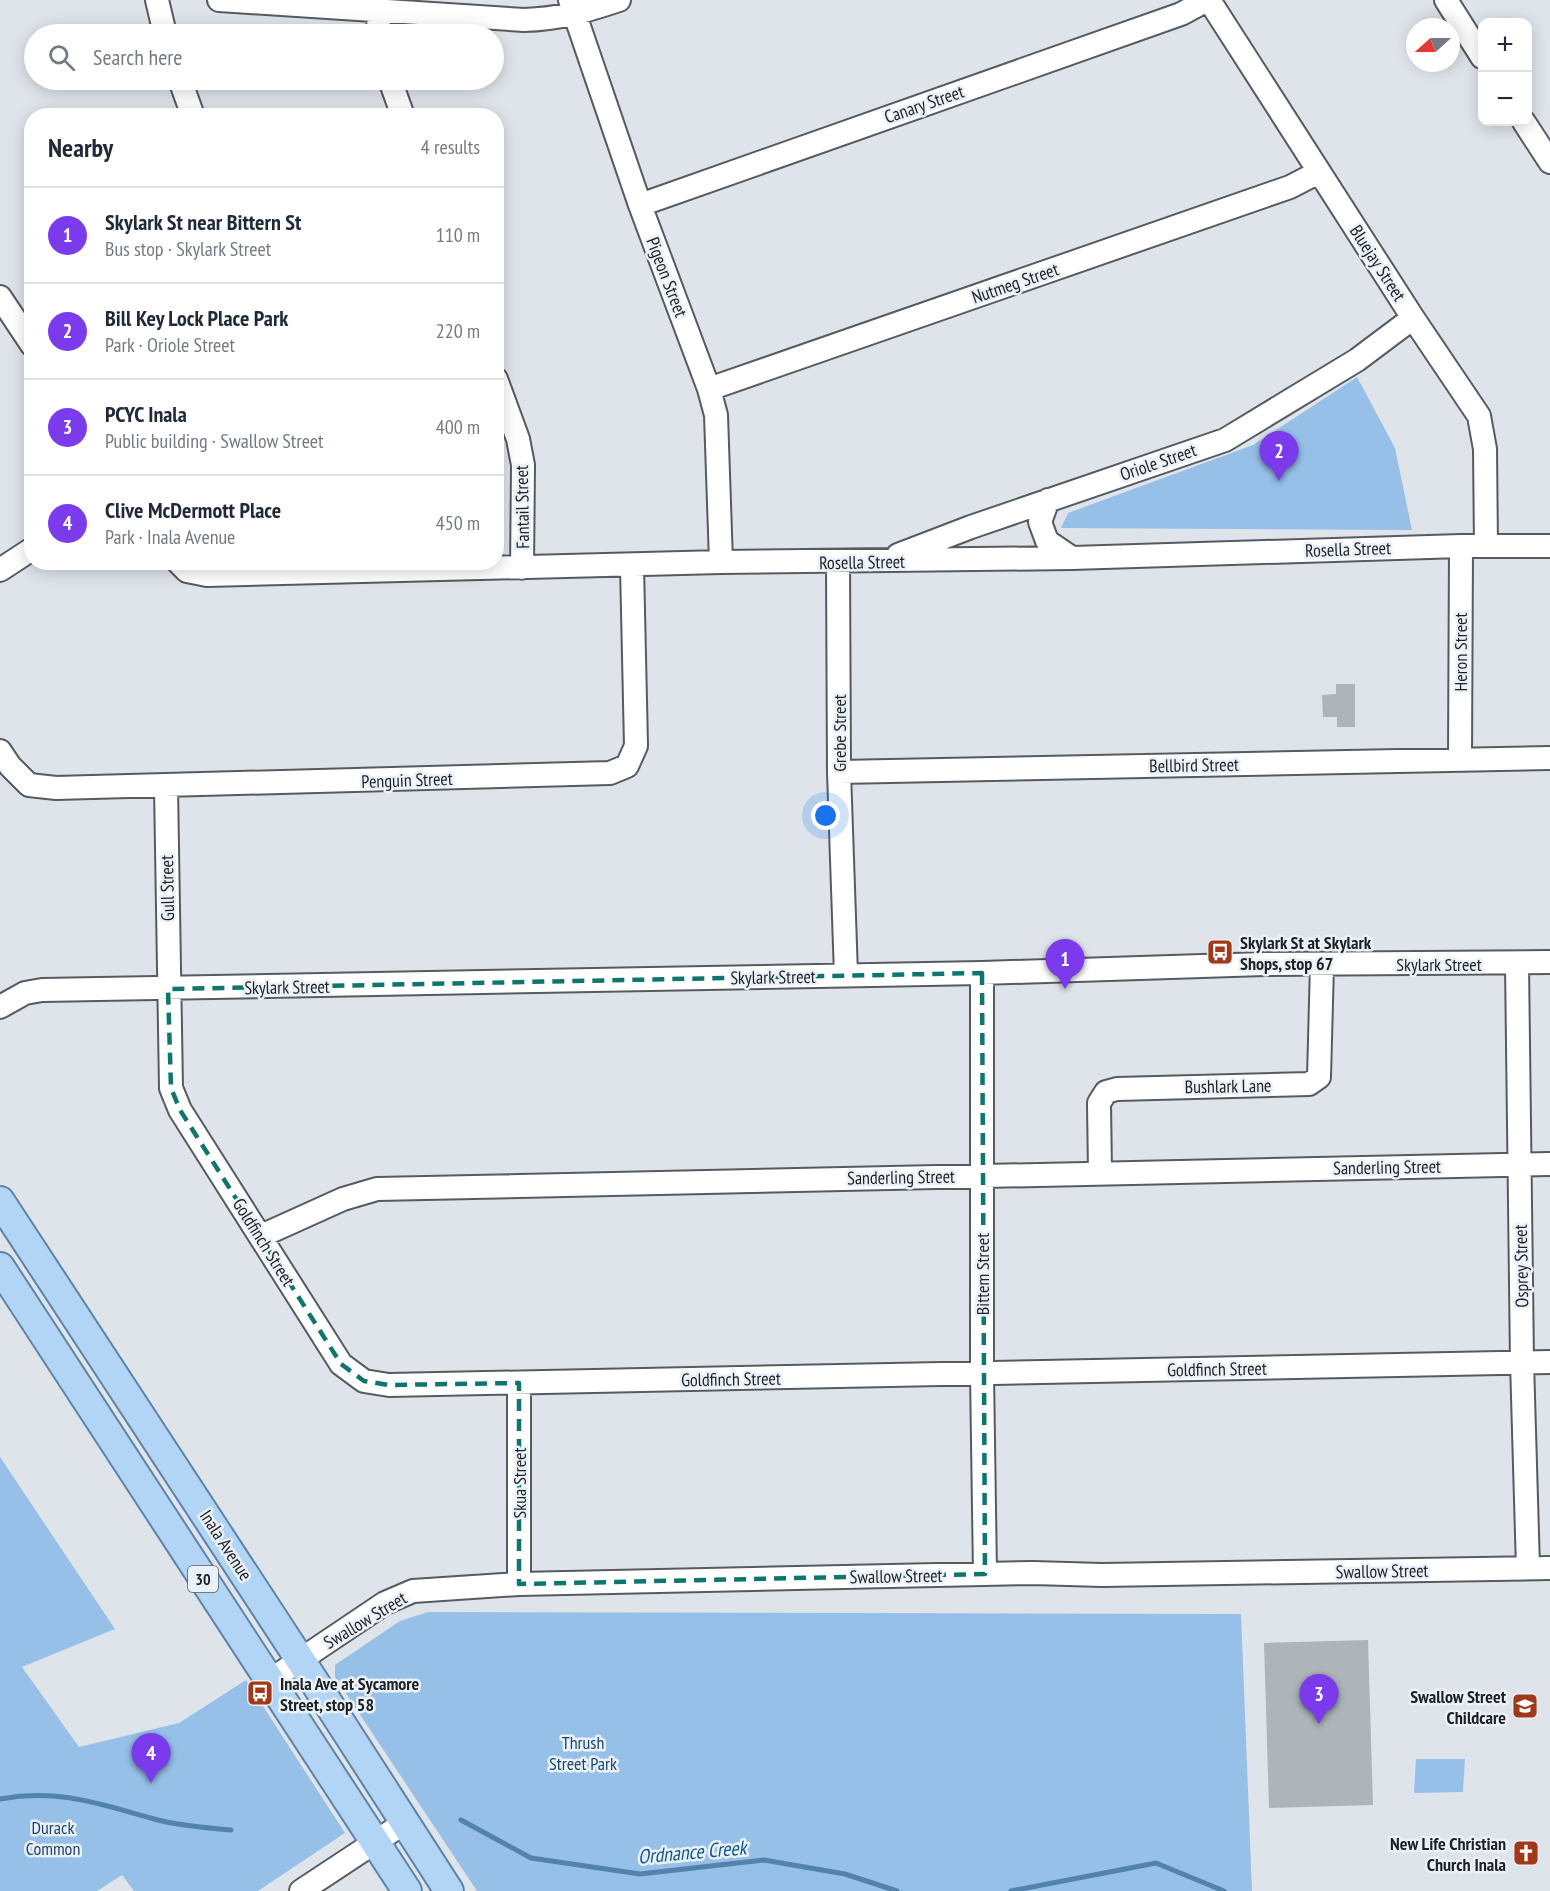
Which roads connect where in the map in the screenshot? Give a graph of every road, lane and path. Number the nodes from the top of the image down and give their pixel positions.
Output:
1 (157, 0) edge
2 (219, 0) edge
3 (619, 0) edge
4 (1208, 0) edge
5 (1446, 0) edge
6 (573, 7) edge
7 (380, 12) junction
8 (163, 24) edge
9 (378, 24) edge
10 (1478, 51) edge
11 (184, 90) edge
12 (394, 90) edge
13 (190, 108) edge
14 (400, 108) edge
15 (1527, 126) edge
16 (1550, 162) edge
17 (1319, 172) junction
18 (640, 205) junction
19 (0, 297) edge
20 (1413, 318) junction
21 (24, 333) edge
22 (709, 389) junction
23 (504, 401) edge
24 (1048, 500) junction
25 (1461, 546) junction
26 (1486, 546) junction
27 (1550, 546) edge
28 (24, 554) edge
29 (1072, 558) junction
30 (881, 561) junction
31 (721, 562) junction
32 (838, 562) junction
33 (632, 566) junction
34 (504, 568) edge
35 (522, 568) junction
36 (0, 570) edge
37 (186, 570) edge
38 (279, 570) edge
39 (0, 751) edge
40 (1550, 758) edge
41 (1460, 759) junction
42 (839, 772) junction
43 (166, 787) junction
44 (1550, 962) edge
45 (1517, 964) junction
46 (1322, 965) junction
47 (982, 973) junction
48 (846, 975) junction
49 (168, 989) junction
50 (0, 1007) edge
51 (1550, 1164) edge
52 (1520, 1165) junction
53 (1100, 1173) junction
54 (982, 1176) junction
55 (0, 1201) edge
56 (261, 1236) junction
57 (5, 1283) edge
58 (1522, 1362) junction
59 (1550, 1362) edge
60 (982, 1374) junction
61 (519, 1383) junction
62 (1539, 1568) edge
63 (985, 1574) junction
64 (519, 1584) junction
65 (301, 1661) junction
66 (269, 1681) junction
67 (404, 1823) junction
68 (375, 1842) junction
69 (301, 1891) edge
70 (407, 1891) edge
71 (449, 1891) edge

1 - 8 street
2 - 7 street
3 - 6 street
4 - 17 street, Bluejay Street
4 - 18 street, Canary Street
5 - 10 street
6 - 7 street
6 - 18 street, Pigeon Street
7 - 9 street
11 - 13 street
12 - 14 street
15 - 16 street
17 - 20 street, Bluejay Street
17 - 22 street, Nutmeg Street
18 - 22 street, Pigeon Street
19 - 21 street
20 - 24 street, Oriole Street
20 - 26 street, Bluejay Street
22 - 31 street, Pigeon Street
23 - 35 street, Fantail Street
24 - 29 street
24 - 30 street, Oriole Street
25 - 26 street, Rosella Street
25 - 29 street, Rosella Street
25 - 41 street, Heron Street
26 - 27 street, Rosella Street
28 - 36 street
29 - 30 street, Rosella Street
30 - 32 street, Rosella Street
31 - 32 street, Rosella Street
31 - 33 street, Rosella Street
32 - 42 street, Grebe Street
33 - 35 street, Rosella Street
33 - 43 street, Penguin Street
34 - 35 street, Rosella Street
37 - 38 street, Rosella Street
39 - 43 street, Penguin Street
40 - 41 street, Bellbird Street
41 - 42 street, Bellbird Street
42 - 48 street, Grebe Street
43 - 49 street, Gull Street
44 - 45 street, Skylark Street
45 - 46 street, Skylark Street
45 - 52 street, Osprey Street
46 - 47 street, Skylark Street
46 - 53 street, Bushlark Lane
47 - 48 street, Skylark Street
47 - 54 street, Bittem Street
48 - 49 street, Skylark Street
49 - 50 street, Skylark Street
49 - 56 street, Goldfinch Street
51 - 52 street, Sanderling Street
52 - 53 street, Sanderling Street
52 - 58 street, Osprey Street
53 - 54 street, Sanderling Street
54 - 56 street, Sanderling Street
54 - 60 street, Bittem Street
55 - 65 main road, Inala Avenue / 30
56 - 61 street, Goldfinch Street
57 - 66 main road, Inala Avenue / 30
58 - 59 street, Goldfinch Street
58 - 60 street, Goldfinch Street
58 - 62 street, Osprey Street
60 - 61 street, Goldfinch Street
60 - 63 street, Bittem Street
61 - 64 street, Skua Street
62 - 63 street, Swallow Street
63 - 64 street, Swallow Street
64 - 65 street, Swallow Street
65 - 66 street, Swallow Street
65 - 67 main road, Inala Avenue / 30
66 - 68 main road, Inala Avenue / 30
67 - 68 street
67 - 71 main road, Inala Avenue / 30
68 - 69 street
68 - 70 main road, Inala Avenue / 30

